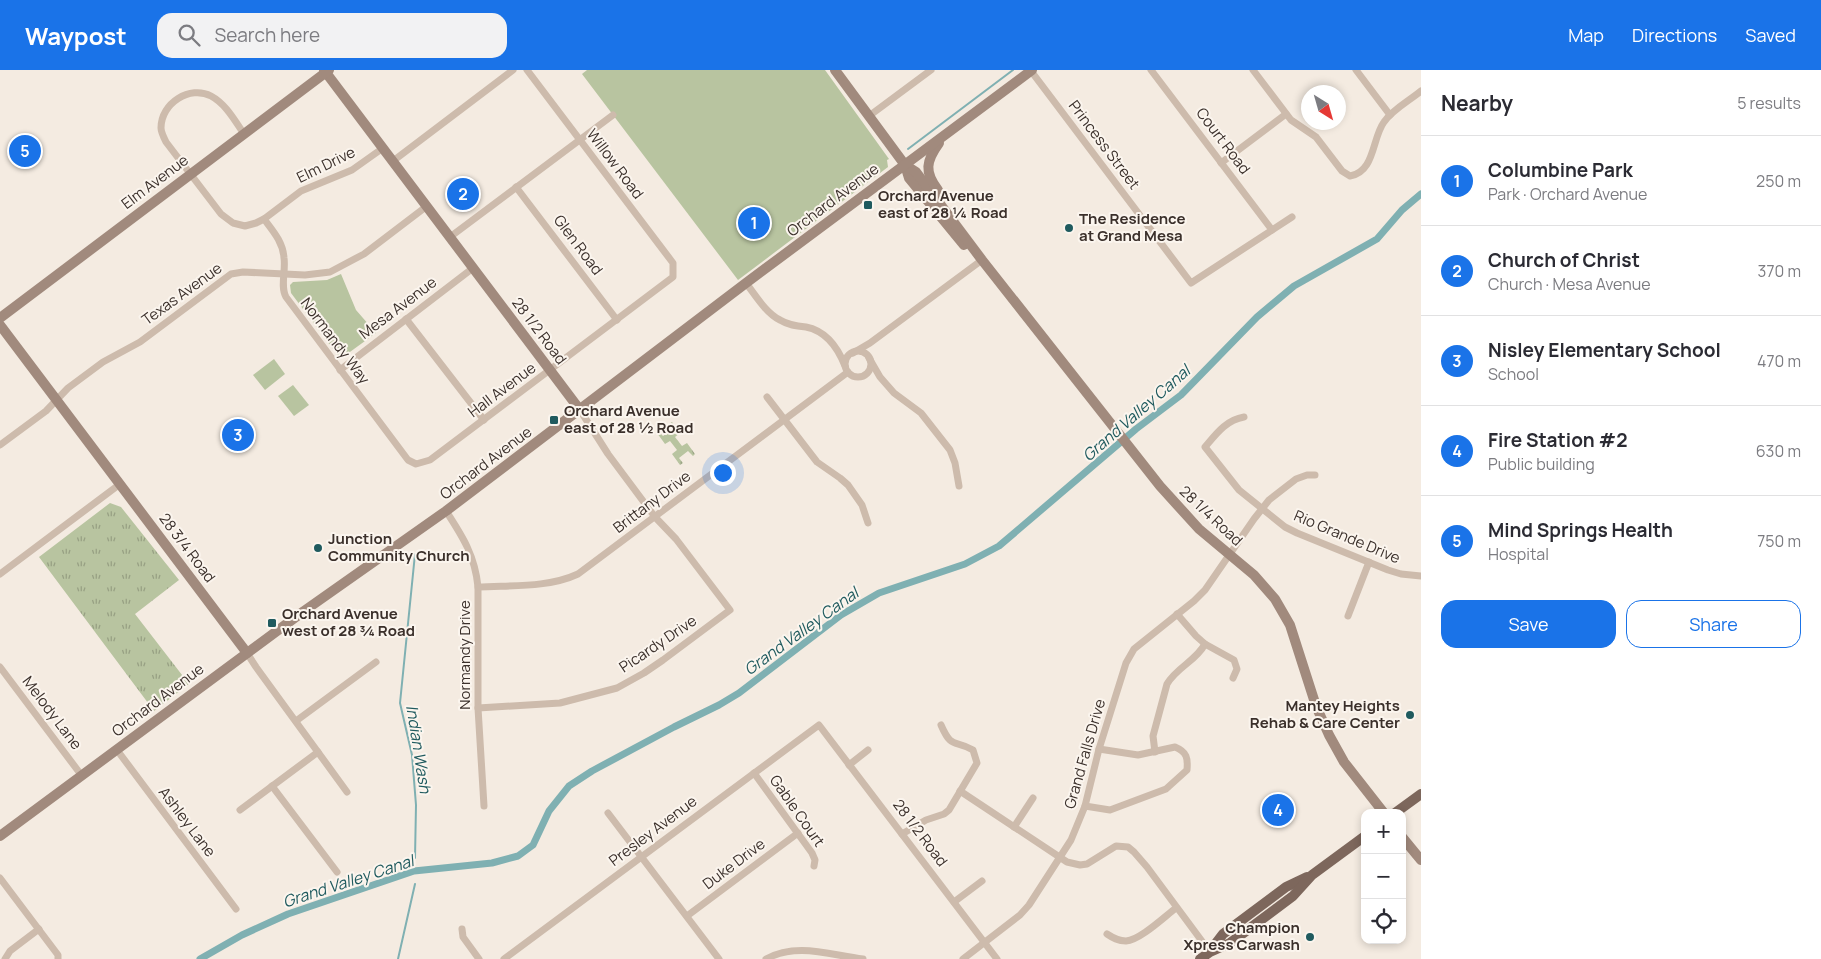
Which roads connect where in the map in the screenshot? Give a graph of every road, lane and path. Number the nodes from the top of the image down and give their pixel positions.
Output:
1 (513, 70) edge
2 (526, 70) edge
3 (835, 70) edge
4 (931, 70) edge
5 (1151, 70) edge
6 (1253, 70) edge
7 (1356, 70) edge
8 (326, 71) edge
9 (1031, 71) edge
10 (1421, 92) edge
11 (1286, 114) junction
12 (613, 115) dead end
13 (1390, 115) junction
14 (869, 116) junction
15 (948, 133) junction
16 (244, 134) junction
17 (579, 140) junction
18 (383, 148) junction
19 (393, 161) junction
20 (1221, 163) junction
21 (905, 165) junction
22 (190, 174) junction
23 (516, 187) junction
24 (426, 206) junction
25 (1292, 217) dead end
26 (264, 219) junction
27 (1272, 230) junction
28 (450, 237) junction
29 (967, 238) junction
30 (982, 260) junction
31 (473, 268) junction
32 (285, 273) junction
33 (672, 277) joint
34 (746, 283) junction
35 (0, 318) edge
36 (406, 319) junction
37 (617, 320) junction
38 (0, 326) edge
39 (853, 353) junction
40 (869, 358) junction
41 (847, 369) junction
42 (340, 370) junction
43 (550, 370) junction
44 (767, 397) dead end
45 (57, 400) junction
46 (580, 410) junction
47 (1244, 417) dead end
48 (484, 420) junction
49 (784, 420) junction
50 (0, 445) edge
51 (416, 464) joint
52 (1315, 475) dead end
53 (120, 484) junction
54 (959, 486) dead end
55 (1262, 509) junction
56 (446, 511) junction
57 (655, 517) junction
58 (868, 523) dead end
59 (1230, 555) junction
60 (1369, 562) junction
61 (0, 574) edge
62 (1421, 576) edge
63 (478, 587) junction
64 (730, 610) joint
65 (1177, 614) junction
66 (1348, 616) dead end
67 (1205, 644) junction
68 (247, 653) junction
69 (376, 662) dead end
70 (0, 667) edge
71 (1233, 678) dead end
72 (478, 708) junction
73 (296, 721) junction
74 (819, 725) joint
75 (941, 726) dead end
76 (1099, 749) junction
77 (117, 750) junction
78 (868, 750) dead end
79 (318, 752) junction
80 (1155, 752) junction
81 (849, 765) junction
82 (754, 773) junction
83 (82, 776) junction
84 (272, 786) junction
85 (960, 791) junction
86 (347, 792) dead end
87 (1421, 794) edge
88 (1033, 798) dead end
89 (484, 806) dead end
90 (1085, 806) junction
91 (1381, 809) edge
92 (1400, 809) edge
93 (240, 810) dead end
94 (608, 813) dead end
95 (1014, 827) junction
96 (798, 833) junction
97 (902, 834) junction
98 (0, 836) edge
99 (1361, 839) edge
100 (1406, 842) edge
101 (642, 856) junction
102 (1060, 858) junction
103 (1421, 860) edge
104 (814, 866) dead end
105 (337, 872) dead end
106 (0, 878) edge
107 (982, 881) dead end
108 (954, 902) junction
109 (1176, 908) junction
110 (236, 909) dead end
111 (687, 916) junction
112 (38, 929) junction
113 (462, 929) dead end
114 (1107, 934) dead end
115 (985, 943) junction
116 (1210, 952) junction
117 (847, 958) edge
118 (5, 959) edge
119 (58, 959) edge
120 (479, 959) edge
121 (504, 959) edge
122 (719, 959) edge
123 (766, 959) edge
124 (863, 959) edge
125 (963, 959) edge
126 (997, 959) edge
127 (1200, 959) edge

1 - 19 street
2 - 17 street, Willow Road
3 - 14 main road, 28 1/4 Road
4 - 14 street
5 - 20 street, Court Road
6 - 11 street
7 - 13 street
8 - 16 main road, Elm Avenue
8 - 18 main road, 28 1/2 Road
9 - 15 main road, Orchard Avenue
9 - 27 street, Princess Street
10 - 13 street
11 - 13 street
11 - 20 street
12 - 17 street
14 - 21 main road, 28 1/4 Road
15 - 21 main road, Orchard Avenue
15 - 29 main road
16 - 22 main road, Elm Avenue
16 - 22 street
17 - 23 street
17 - 33 street, Willow Road
18 - 19 main road, 28 1/2 Road
18 - 26 street, Elm Drive
19 - 24 main road, 28 1/2 Road
20 - 27 street, Court Road
21 - 29 main road, 28 1/4 Road
21 - 30 main road, 28 1/4 Road
21 - 34 main road, Orchard Avenue
22 - 26 street, Elm Drive
22 - 35 main road, Elm Avenue
23 - 28 street
23 - 37 street, Glen Road
24 - 28 main road, 28 1/2 Road
24 - 32 street, Texas Avenue
25 - 27 street
26 - 32 street, Normandy Way
28 - 31 main road, 28 1/2 Road
29 - 30 main road, 28 1/4 Road
30 - 39 street
30 - 59 main road, 28 1/4 Road
31 - 36 street, Mesa Avenue
31 - 43 main road, 28 1/2 Road
32 - 42 street, Normandy Way
32 - 45 street, Texas Avenue
33 - 37 street, Hall Avenue
34 - 41 street
34 - 46 main road, Orchard Avenue
36 - 42 street, Mesa Avenue
36 - 48 street
37 - 43 street, Hall Avenue
38 - 45 main road, 28 3/4 Road
39 - 40 street
39 - 41 street
40 - 41 street
40 - 54 street
41 - 49 street, Brittany Drive
42 - 51 street, Normandy Way
43 - 46 main road, 28 1/2 Road
43 - 48 street, Hall Avenue
44 - 49 street
45 - 50 street, Texas Avenue
45 - 53 main road, 28 3/4 Road
46 - 56 main road, Orchard Avenue
46 - 57 street, 28 1/2 Road
47 - 55 street, Rio Grande Drive
48 - 51 street, Hall Avenue
49 - 57 street, Brittany Drive
49 - 58 street
52 - 55 street, Grand Falls Drive
53 - 61 street
53 - 68 main road, 28 3/4 Road
55 - 59 street, Grand Falls Drive
55 - 60 street, Rio Grande Drive
56 - 63 street, Normandy Drive
56 - 68 main road, Orchard Avenue
57 - 63 street, Brittany Drive
57 - 64 street, 28 1/2 Road
59 - 65 street, Grand Falls Drive
59 - 91 main road, 28 1/4 Road
60 - 62 street, Rio Grande Drive
60 - 66 street
63 - 72 street, Normandy Drive
64 - 72 street, Picardy Drive
65 - 67 street
65 - 76 street, Grand Falls Drive
67 - 71 street
67 - 80 street
68 - 73 street, 28 3/4 Road
68 - 77 main road, Orchard Avenue
69 - 73 street
70 - 83 street, Melody Lane
72 - 89 street, Normandy Drive
73 - 79 street, 28 3/4 Road
74 - 81 street, 28 1/2 Road
74 - 82 street, Presley Avenue
75 - 85 street
76 - 80 street
76 - 90 street, Grand Falls Drive
77 - 83 main road, Orchard Avenue
77 - 110 street, Ashley Lane
78 - 81 street
79 - 84 street
79 - 86 street, 28 3/4 Road
80 - 90 street
81 - 97 street, 28 1/2 Road
82 - 96 street, Gable Court
82 - 101 street, Presley Avenue
83 - 98 main road, Orchard Avenue
84 - 93 street
84 - 105 street
85 - 95 street
85 - 97 street
87 - 92 main road
88 - 95 street
90 - 102 street, Grand Falls Drive
94 - 101 street
95 - 102 street
96 - 104 street, Gable Court
96 - 111 street, Duke Drive
97 - 108 street, 28 1/2 Road
99 - 116 main road
100 - 103 main road
101 - 111 street
101 - 121 street, Presley Avenue
102 - 109 street
102 - 115 street, Grand Falls Drive
106 - 112 street
107 - 108 street
108 - 115 street, 28 1/2 Road
109 - 114 street
109 - 116 street
111 - 122 street
112 - 118 street
112 - 119 street
113 - 120 street
115 - 125 street, Grand Falls Drive
115 - 126 street, 28 1/2 Road
116 - 127 main road
117 - 123 street
117 - 124 street

